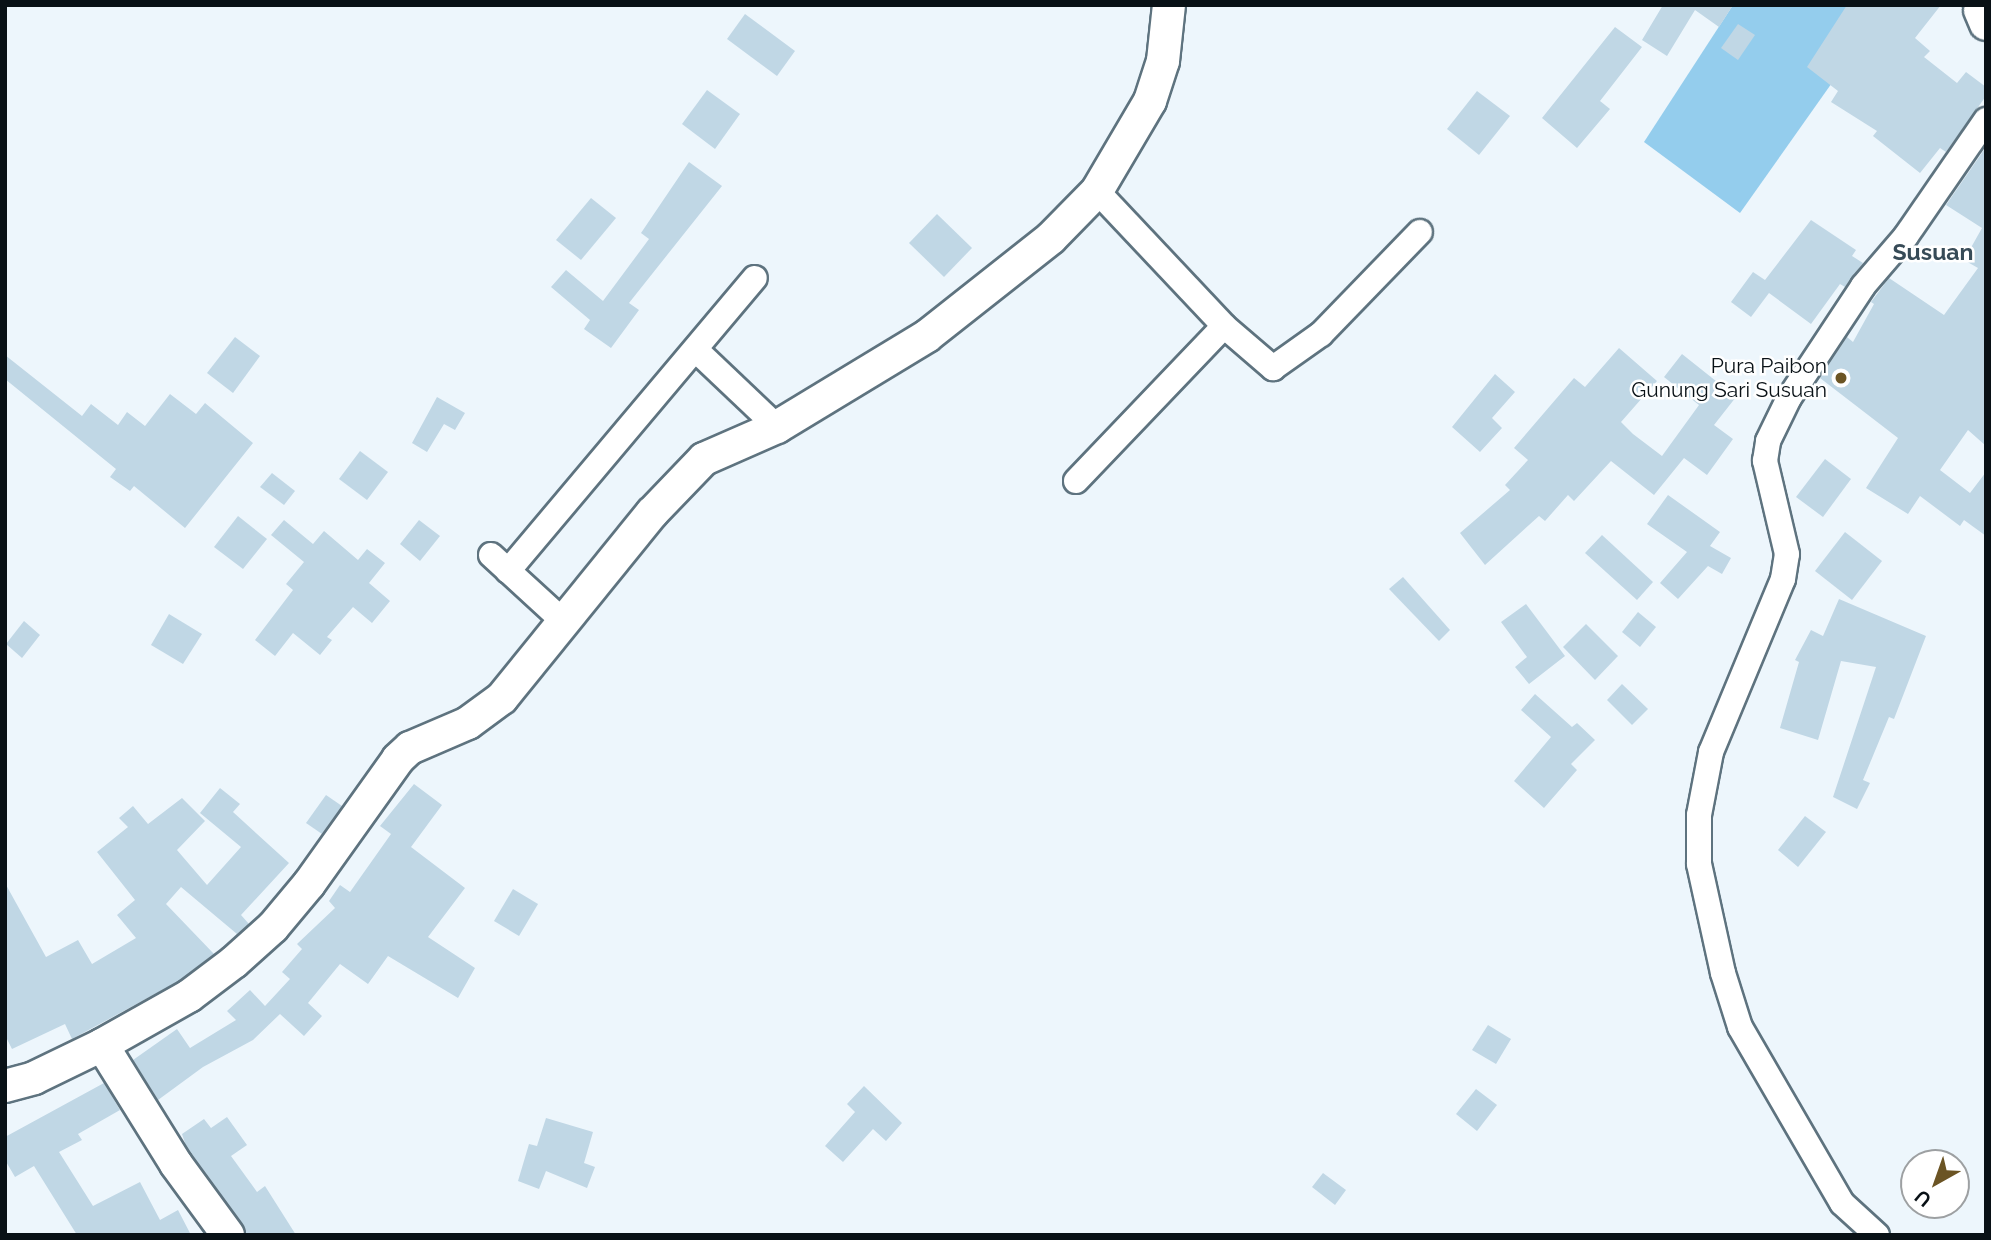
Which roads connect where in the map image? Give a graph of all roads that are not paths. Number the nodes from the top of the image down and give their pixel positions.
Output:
1 (1169, 5) edge
2 (1986, 120) edge
3 (1097, 191) junction
4 (1420, 232) dead end
5 (755, 278) dead end
6 (1224, 326) junction
7 (696, 349) junction
8 (777, 427) junction
9 (1076, 481) dead end
10 (564, 622) junction
11 (103, 1045) junction
12 (5, 1086) edge
13 (228, 1235) edge
14 (1877, 1235) edge

1 - 3 street
2 - 14 street
3 - 6 street
3 - 8 street
4 - 6 street
5 - 7 street
6 - 9 street
7 - 8 street
7 - 10 street
8 - 10 street
10 - 11 street
11 - 12 street
11 - 13 street

